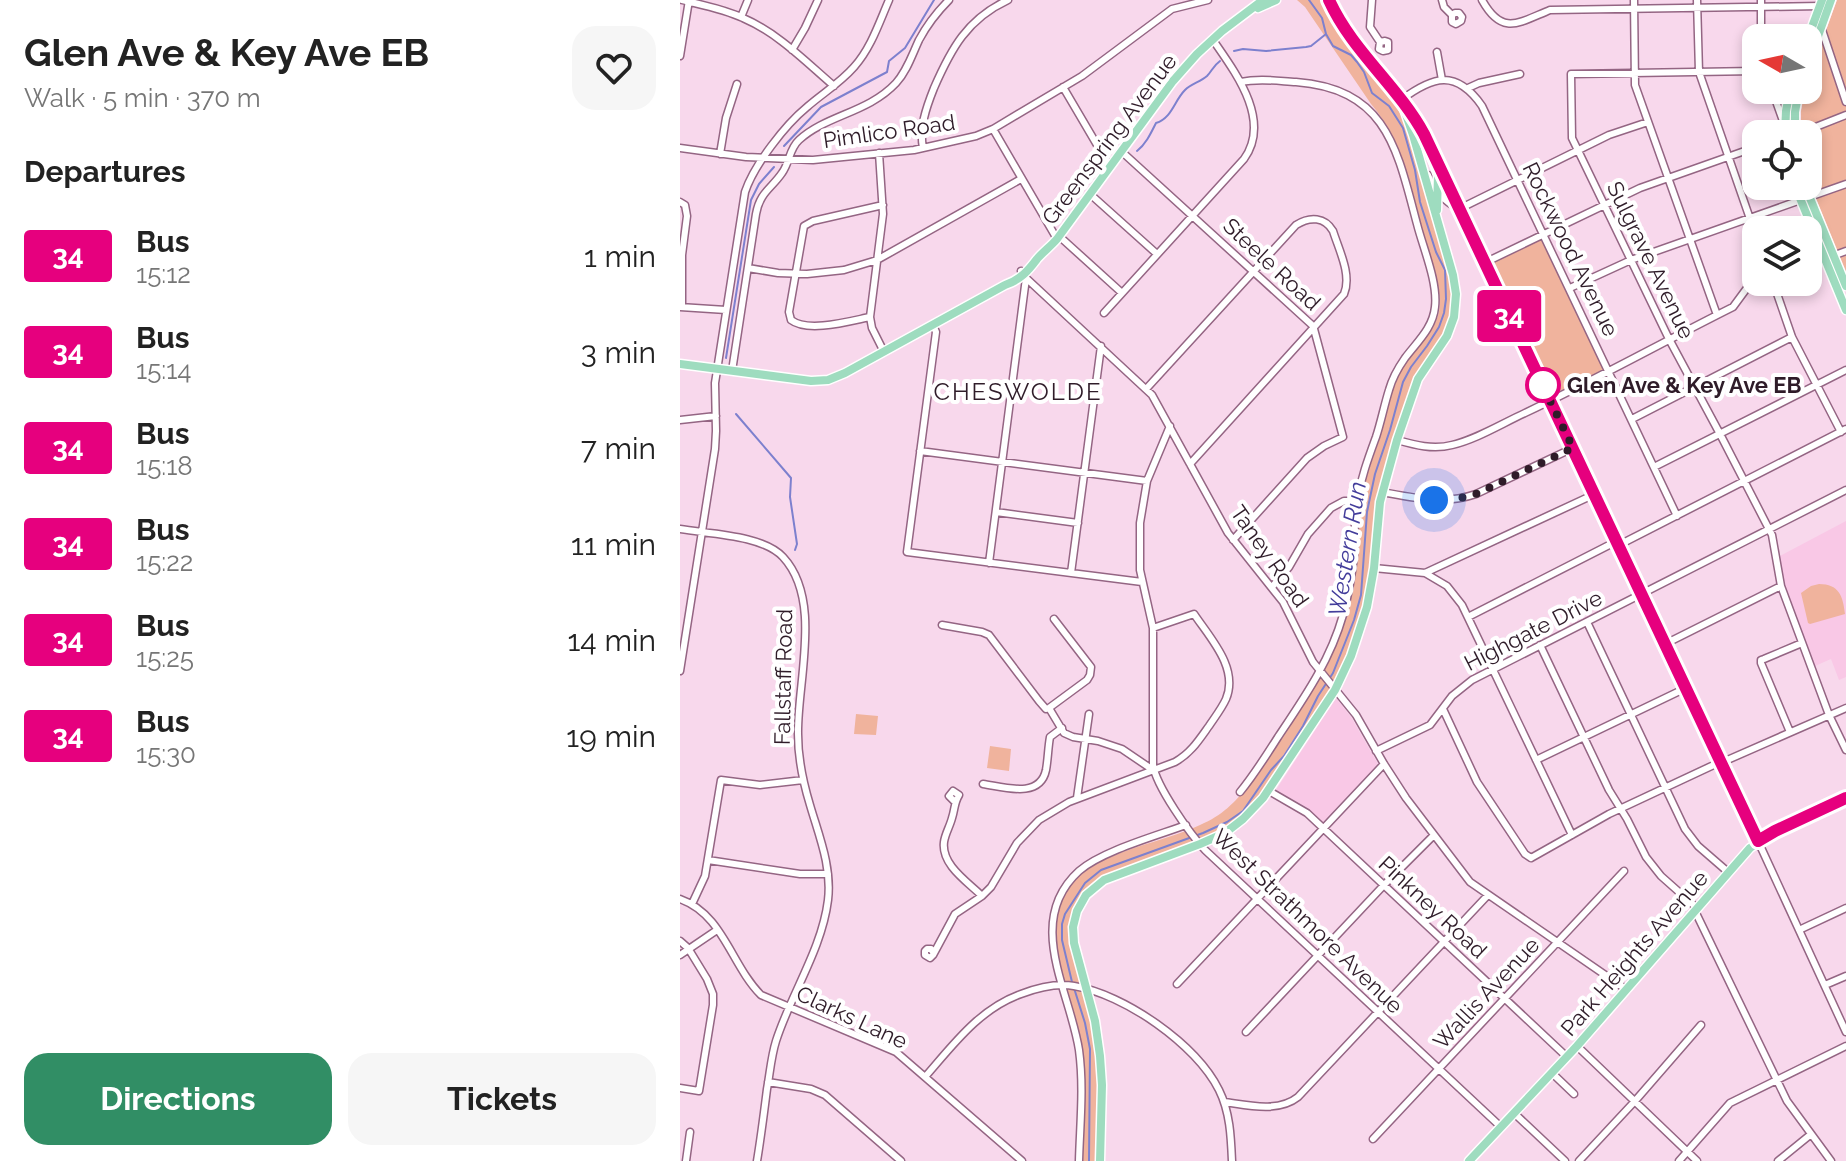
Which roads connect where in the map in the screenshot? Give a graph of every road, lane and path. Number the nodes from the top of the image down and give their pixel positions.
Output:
1 (748, 0) edge
2 (818, 0) edge
3 (889, 0) edge
4 (949, 0) edge
5 (1008, 0) edge
6 (1208, 0) edge
7 (1276, 0) edge
8 (1331, 0) edge
9 (1372, 0) edge
10 (1442, 0) edge
11 (1482, 0) edge
12 (1634, 0) edge
13 (1697, 0) edge
14 (686, 1) edge
15 (1198, 1) edge
16 (1264, 2) edge
17 (1825, 3) edge
18 (1761, 4) edge
19 (1697, 8) junction
20 (1634, 9) junction
21 (1452, 15) dead end
22 (741, 17) junction
23 (1815, 24) edge
24 (1822, 24) edge
25 (1822, 31) edge
26 (1213, 40) junction
27 (1380, 42) dead end
28 (792, 50) junction
29 (1437, 52) dead end
30 (1829, 53) junction
31 (680, 56) edge
32 (1822, 56) edge
33 (1742, 71) edge
34 (1699, 72) junction
35 (1634, 73) junction
36 (1520, 74) dead end
37 (1442, 80) junction
38 (1241, 82) junction
39 (737, 84) dead end
40 (834, 86) junction
41 (1063, 87) junction
42 (1468, 88) junction
43 (1401, 100) junction
44 (1846, 102) edge
45 (1846, 115) edge
46 (1648, 122) junction
47 (1822, 124) edge
48 (993, 129) junction
49 (1424, 134) junction
50 (1415, 142) junction
51 (680, 148) edge
52 (926, 148) junction
53 (1121, 151) junction
54 (1578, 151) junction
55 (1742, 152) edge
56 (879, 153) junction
57 (720, 154) junction
58 (1728, 157) junction
59 (763, 158) junction
60 (788, 159) junction
61 (1110, 167) junction
62 (1668, 178) junction
63 (1021, 179) junction
64 (1517, 180) junction
65 (1846, 184) edge
66 (1822, 192) edge
67 (1438, 193) junction
68 (1090, 194) junction
69 (1799, 200) edge
70 (1806, 200) edge
71 (680, 202) edge
72 (883, 205) junction
73 (1604, 205) junction
74 (1459, 209) junction
75 (1192, 215) junction
76 (1750, 216) edge
77 (1753, 216) edge
78 (1438, 219) junction
79 (1742, 220) edge
80 (1544, 234) junction
81 (1058, 238) junction
82 (1689, 239) junction
83 (1846, 251) edge
84 (1157, 254) junction
85 (681, 255) edge
86 (1829, 257) junction
87 (877, 260) junction
88 (1631, 260) junction
89 (1822, 260) edge
90 (1484, 263) junction
91 (748, 268) junction
92 (1253, 271) junction
93 (1024, 274) junction
94 (795, 275) junction
95 (1846, 286) edge
96 (1570, 288) junction
97 (1122, 293) junction
98 (1742, 296) edge
99 (1778, 296) edge
100 (681, 307) edge
101 (726, 310) junction
102 (1846, 310) edge
103 (1104, 313) dead end
104 (1717, 315) junction
105 (870, 317) junction
106 (933, 325) junction
107 (1314, 329) junction
108 (1792, 337) junction
109 (1669, 339) junction
110 (1101, 346) junction
111 (884, 352) junction
112 (680, 364) edge
113 (717, 369) junction
114 (1846, 370) edge
115 (732, 371) junction
116 (1609, 371) junction
117 (1817, 384) junction
118 (1694, 386) junction
119 (1147, 388) junction
120 (1550, 401) junction
121 (716, 416) junction
122 (1632, 419) junction
123 (680, 420) edge
124 (1170, 426) junction
125 (1844, 431) edge
126 (1720, 434) junction
127 (1397, 440) junction
128 (1573, 448) junction
129 (920, 451) junction
130 (1002, 462) junction
131 (1190, 464) junction
132 (1654, 467) junction
133 (1085, 473) junction
134 (1147, 481) junction
135 (1744, 482) junction
136 (1846, 490) edge
137 (1382, 492) junction
138 (1595, 494) junction
139 (1357, 501) junction
140 (996, 512) junction
141 (1677, 516) junction
142 (1078, 523) junction
143 (680, 529) edge
144 (1769, 530) junction
145 (702, 533) junction
146 (1233, 540) junction
147 (1618, 543) junction
148 (989, 563) junction
149 (1374, 568) junction
150 (1071, 573) junction
151 (1425, 573) junction
152 (1142, 582) junction
153 (1781, 586) junction
154 (1272, 587) junction
155 (1642, 594) junction
156 (1468, 617) junction
157 (1054, 619) dead end
158 (1587, 622) junction
159 (942, 625) dead end
160 (1153, 628) junction
161 (1802, 643) junction
162 (1665, 644) junction
163 (682, 645) edge
164 (1540, 645) junction
165 (1493, 669) junction
166 (680, 671) edge
167 (1322, 674) junction
168 (1333, 687) junction
169 (1686, 688) junction
170 (1049, 708) junction
171 (1846, 708) edge
172 (1443, 709) junction
173 (1089, 714) dead end
174 (1631, 714) junction
175 (1829, 715) junction
176 (1062, 728) junction
177 (1790, 732) junction
178 (1584, 737) junction
179 (1085, 739) junction
180 (1846, 750) edge
181 (1376, 751) junction
182 (1536, 760) junction
183 (1721, 762) junction
184 (1384, 764) junction
185 (1153, 770) junction
186 (803, 780) junction
187 (983, 784) dead end
188 (1666, 788) junction
189 (1269, 791) junction
190 (1240, 792) dead end
191 (1077, 798) junction
192 (1846, 798) edge
193 (954, 801) dead end
194 (1620, 809) junction
195 (1187, 828) junction
196 (1323, 829) junction
197 (1434, 835) junction
198 (1572, 835) junction
199 (1758, 841) junction
200 (1198, 842) junction
201 (708, 860) junction
202 (1624, 871) dead end
203 (1728, 872) junction
204 (828, 874) junction
205 (1384, 885) junction
206 (1488, 895) junction
207 (982, 896) junction
208 (680, 899) edge
209 (1257, 899) junction
210 (692, 904) junction
211 (1846, 908) edge
212 (1696, 909) junction
213 (717, 930) junction
214 (1799, 930) junction
215 (680, 941) edge
216 (1444, 942) junction
217 (1557, 943) junction
218 (688, 948) junction
219 (933, 952) dead end
220 (680, 955) edge
221 (1318, 956) junction
222 (1846, 976) edge
223 (1177, 984) dead end
224 (1066, 985) junction
225 (1825, 985) junction
226 (1083, 988) junction
227 (1627, 990) junction
228 (1505, 998) junction
229 (789, 1007) junction
230 (1378, 1013) junction
231 (1701, 1025) dead end
232 (1246, 1032) dead end
233 (1846, 1032) edge
234 (1577, 1046) junction
235 (1846, 1046) edge
236 (1567, 1057) junction
237 (1438, 1070) junction
238 (1552, 1073) junction
239 (925, 1077) junction
240 (1777, 1080) junction
241 (768, 1082) junction
242 (680, 1088) edge
243 (1574, 1094) dead end
244 (1635, 1101) junction
245 (1224, 1102) junction
246 (1514, 1113) junction
247 (1501, 1127) junction
248 (690, 1132) dead end
249 (1810, 1135) junction
250 (1373, 1139) dead end
251 (1688, 1152) junction
252 (680, 1159) edge
253 (686, 1160) edge
254 (757, 1161) edge
255 (901, 1161) edge
256 (1022, 1161) edge
257 (1079, 1161) edge
258 (1100, 1161) edge
259 (1232, 1161) edge
260 (1469, 1161) edge
261 (1565, 1161) edge
262 (1579, 1161) edge
263 (1679, 1161) edge
264 (1697, 1161) edge
265 (1778, 1161) edge
266 (1831, 1161) edge

1 - 22 street
2 - 28 street
3 - 40 street
4 - 60 street
5 - 52 street
6 - 15 street, Pimlico Road
7 - 16 main road, Greenspring Avenue
8 - 43 main road
9 - 27 street
10 - 21 street
11 - 20 street
12 - 20 street
13 - 19 street
14 - 22 street
14 - 31 street
15 - 41 street, Pimlico Road
16 - 26 main road, Greenspring Avenue
17 - 18 street
17 - 23 main road
17 - 24 main road
18 - 19 street
19 - 20 street
19 - 34 street
20 - 35 street
22 - 28 street
25 - 30 street
26 - 38 street
26 - 53 main road, Greenspring Avenue
28 - 40 street
29 - 37 street
30 - 32 street
30 - 44 street
33 - 34 street
34 - 35 street
34 - 58 street
35 - 46 street
35 - 54 street, Sulgrave Avenue
36 - 42 street
37 - 42 street
37 - 43 street
38 - 75 street
38 - 139 street
39 - 57 street
40 - 59 street
41 - 48 street, Pimlico Road
41 - 61 street
42 - 64 street, Rockwood Avenue
43 - 49 main road
43 - 50 main road
45 - 47 street
46 - 54 street
46 - 62 street
48 - 52 street, Pimlico Road
48 - 63 street
49 - 67 main road
49 - 74 street
50 - 67 street
50 - 78 main road
51 - 57 street, Pimlico Road
52 - 56 street, Pimlico Road
53 - 61 main road, Greenspring Avenue
53 - 75 street, Steele Road
54 - 64 street
54 - 73 street, Sulgrave Avenue
55 - 58 street
56 - 60 street, Pimlico Road
56 - 72 street
57 - 59 street, Pimlico Road
58 - 62 street
58 - 76 street
59 - 60 street, Pimlico Road
59 - 101 street
60 - 91 street
61 - 68 main road, Greenspring Avenue
62 - 73 street
62 - 82 street
63 - 81 street
63 - 87 street
64 - 74 street
64 - 80 street, Rockwood Avenue
65 - 66 street
67 - 74 street
67 - 78 main road
68 - 81 main road, Greenspring Avenue
68 - 84 street
69 - 77 street
70 - 86 main road
71 - 85 street
72 - 87 street
72 - 94 street
73 - 80 street
73 - 88 street, Sulgrave Avenue
74 - 90 street
75 - 84 street
75 - 92 street, Steele Road
78 - 127 main road
79 - 82 street
80 - 90 street
80 - 96 street, Rockwood Avenue
81 - 93 main road, Greenspring Avenue
81 - 97 street
82 - 88 street
82 - 104 street
83 - 86 street
84 - 97 street
85 - 100 street
86 - 89 street
86 - 95 main road
86 - 102 main road
87 - 94 street
87 - 105 street
88 - 96 street
88 - 109 street, Sulgrave Avenue
90 - 120 street
91 - 94 street
91 - 115 street
92 - 107 street, Steele Road
92 - 107 street
92 - 119 street
93 - 106 main road, Greenspring Avenue
93 - 110 street, Taney Road
93 - 130 street
94 - 105 street
96 - 116 street, Rockwood Avenue
97 - 103 street
98 - 104 street
99 - 108 street
100 - 101 street
101 - 113 street
104 - 109 street
105 - 111 street
106 - 111 main road, Greenspring Avenue
106 - 129 street
107 - 131 street
107 - 146 street, Steele Road
108 - 117 street
108 - 118 street
109 - 116 street
109 - 118 street, Sulgrave Avenue
110 - 119 street, Taney Road
110 - 133 street
111 - 115 main road, Greenspring Avenue
112 - 113 main road, Greenspring Avenue
113 - 115 main road, Greenspring Avenue
113 - 121 street
114 - 117 street
116 - 120 street
116 - 122 street, Rockwood Avenue
117 - 125 street
117 - 126 street
118 - 122 street
118 - 126 street, Sulgrave Avenue
119 - 124 street, Taney Road
120 - 127 street
120 - 128 street
121 - 123 street
121 - 145 street
122 - 132 street, Rockwood Avenue
124 - 131 street, Taney Road
124 - 134 street, West Strathmore Avenue
125 - 135 street
126 - 132 street
126 - 135 street, Sulgrave Avenue
127 - 137 main road
128 - 137 street
128 - 138 street
129 - 130 street
129 - 148 street
130 - 133 street
130 - 140 street
131 - 146 street, Taney Road
132 - 141 street, Rockwood Avenue
133 - 134 street
133 - 142 street
134 - 152 street, West Strathmore Avenue
135 - 141 street
135 - 144 street, Sulgrave Avenue
136 - 144 street, Highgate Drive
137 - 149 main road
138 - 147 street
138 - 151 street
139 - 154 street
139 - 167 street
140 - 142 street
140 - 148 street
141 - 147 street
142 - 150 street
143 - 145 street, Fallstaff Road
144 - 153 street, Sulgrave Avenue
144 - 155 street, Highgate Drive
145 - 163 street
145 - 186 street, Fallstaff Road
146 - 154 street, Taney Road
147 - 155 street
147 - 156 street
148 - 150 street
149 - 151 street
149 - 168 main road
150 - 152 street
151 - 156 street
152 - 160 street, West Strathmore Avenue
153 - 161 street, Sulgrave Avenue
153 - 162 street
154 - 167 street, Taney Road
155 - 158 street, Highgate Drive
155 - 162 street
156 - 165 street
157 - 170 street
158 - 164 street, Highgate Drive
158 - 174 street
159 - 170 street
160 - 185 street, West Strathmore Avenue
160 - 185 street
161 - 175 street, Sulgrave Avenue
161 - 177 street
162 - 169 street
163 - 166 street
164 - 165 street, Highgate Drive
164 - 178 street
165 - 172 street, Highgate Drive
165 - 182 street
167 - 168 street, Taney Road
167 - 190 street
168 - 181 street, Taney Road
168 - 189 main road
169 - 174 street
169 - 183 street
170 - 176 street
171 - 175 street
172 - 181 street, Highgate Drive
172 - 198 street
173 - 179 street
174 - 178 street
174 - 188 street
175 - 177 street
175 - 180 street, Sulgrave Avenue
176 - 179 street
176 - 187 street
177 - 183 street
178 - 182 street
178 - 194 street
179 - 185 street
179 - 191 street
181 - 184 street, Taney Road
182 - 198 street
183 - 188 street
183 - 199 street
184 - 196 street
184 - 197 street, Taney Road
185 - 191 street
185 - 195 street, West Strathmore Avenue
186 - 201 street
186 - 204 street, Fallstaff Road
188 - 194 street
188 - 203 street
189 - 196 street, Pinkney Road
189 - 200 main road
191 - 207 street
192 - 199 main road, Park Heights Avenue
193 - 207 street
194 - 198 street
194 - 212 street
195 - 200 street, West Strathmore Avenue
195 - 224 street
196 - 205 street, Pinkney Road
196 - 209 street
197 - 205 street
197 - 206 street, Taney Road
199 - 203 main road, Park Heights Avenue
199 - 214 street
200 - 209 street, West Strathmore Avenue
200 - 226 main road
201 - 204 street
201 - 210 street
202 - 217 street, Wallis Avenue
203 - 212 main road, Park Heights Avenue
204 - 229 street, Fallstaff Road
205 - 216 street, Pinkney Road
205 - 221 street
206 - 216 street
206 - 217 street, Taney Road
207 - 219 street
208 - 210 street, Clarks Lane
209 - 221 street, West Strathmore Avenue
209 - 223 street
210 - 213 street, Clarks Lane
211 - 214 street
212 - 227 main road, Park Heights Avenue
212 - 240 street
213 - 218 street
213 - 229 street, Clarks Lane
214 - 225 street
215 - 218 street
216 - 228 street, Pinkney Road
216 - 230 street
217 - 227 street, Taney Road
217 - 228 street, Wallis Avenue
218 - 220 street
218 - 242 street
221 - 230 street, West Strathmore Avenue
221 - 232 street
222 - 225 street
224 - 226 street
224 - 239 street
224 - 257 street
225 - 233 street
226 - 245 street
226 - 258 main road
227 - 234 main road, Park Heights Avenue
228 - 236 street, Pinkney Road
228 - 237 street, Wallis Avenue
229 - 239 street, Clarks Lane
229 - 241 street, Fallstaff Road
230 - 237 street, West Strathmore Avenue
230 - 245 street
231 - 244 street
234 - 236 main road, Park Heights Avenue
234 - 244 street
235 - 240 street
236 - 238 main road, Park Heights Avenue
237 - 247 street, West Strathmore Avenue
237 - 250 street, Wallis Avenue
238 - 243 street
238 - 246 main road, Park Heights Avenue
239 - 256 street, Clarks Lane
240 - 249 street
240 - 251 street
241 - 254 street, Fallstaff Road
241 - 255 street
244 - 251 street
244 - 262 street
245 - 259 street
246 - 247 main road, Park Heights Avenue
246 - 261 street
247 - 260 main road, Park Heights Avenue
248 - 253 street
249 - 265 street
249 - 266 street
251 - 263 street
251 - 264 street
252 - 253 street

